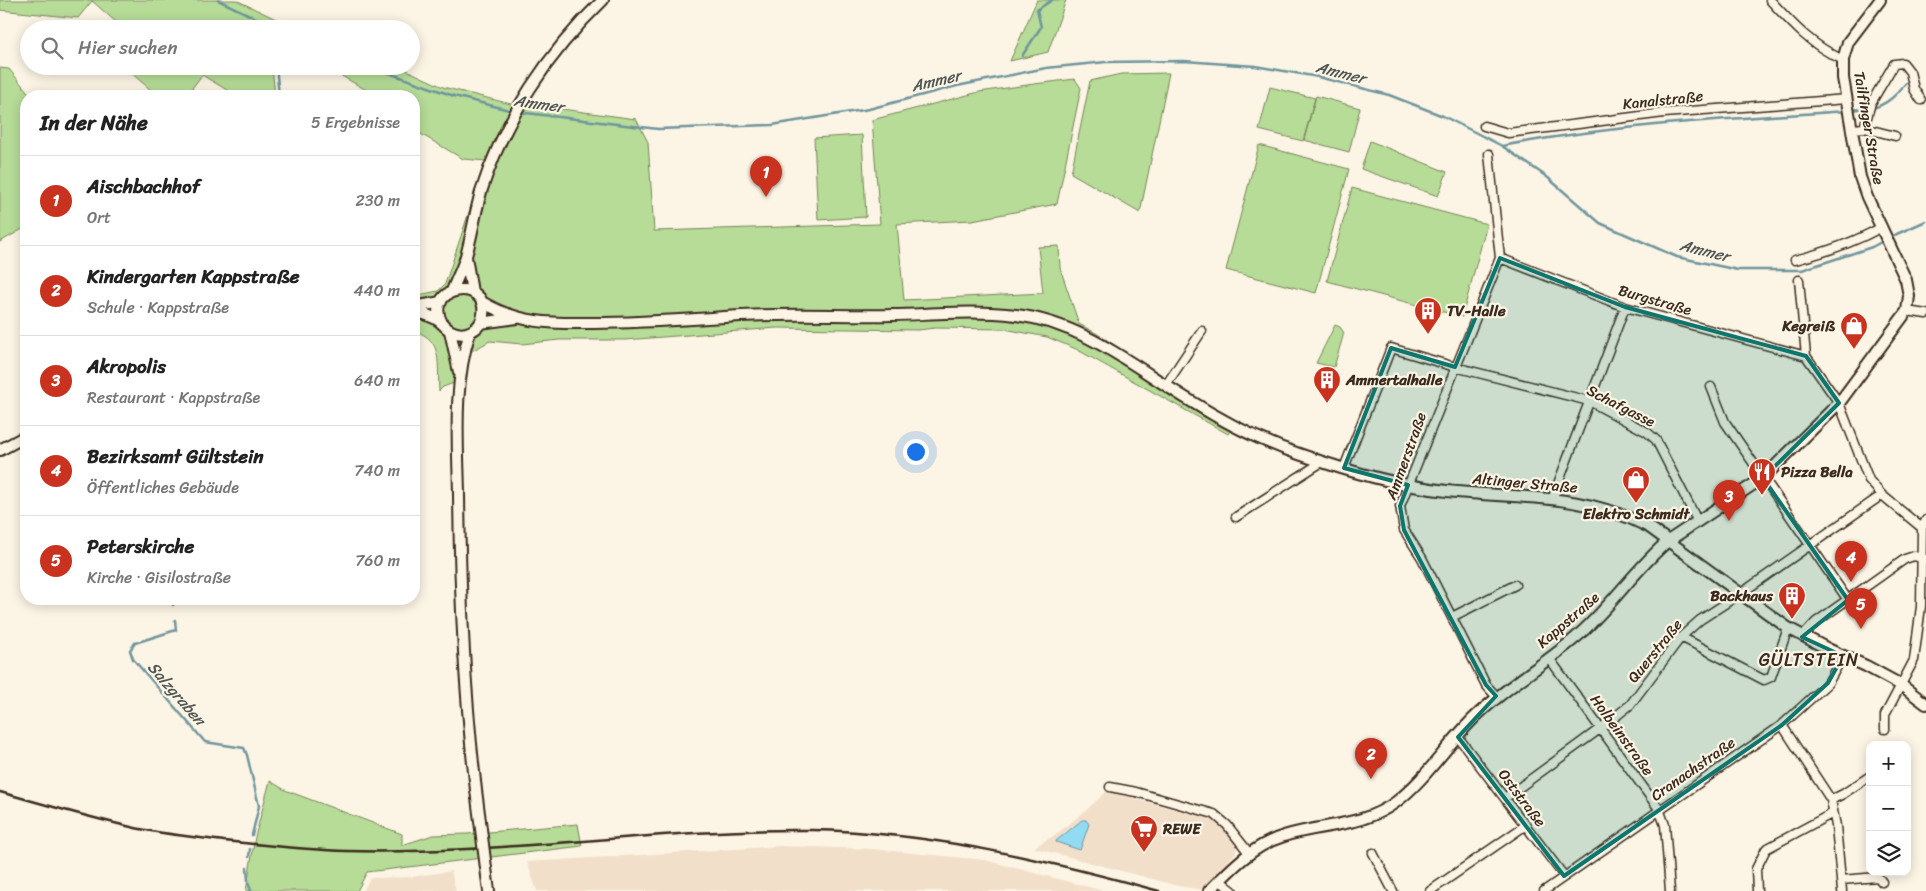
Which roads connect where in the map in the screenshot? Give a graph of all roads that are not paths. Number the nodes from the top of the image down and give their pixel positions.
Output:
1 (603, 0) edge
2 (1770, 0) edge
3 (1880, 0) edge
4 (1843, 60) junction
5 (1921, 100) dead end
6 (1848, 107) junction
7 (1484, 126) dead end
8 (1864, 128) junction
9 (1853, 129) junction
10 (1895, 136) dead end
11 (1489, 154) dead end
12 (1883, 230) junction
13 (466, 256) junction
14 (1500, 258) junction
15 (1795, 260) dead end
16 (1800, 280) dead end
17 (452, 291) junction
18 (472, 292) junction
19 (441, 302) junction
20 (482, 302) junction
21 (420, 306) edge
22 (1624, 307) junction
23 (1907, 310) junction
24 (420, 314) edge
25 (1926, 314) edge
26 (520, 318) junction
27 (442, 323) junction
28 (480, 323) junction
29 (450, 331) junction
30 (1202, 331) dead end
31 (470, 332) junction
32 (1806, 356) junction
33 (1454, 367) junction
34 (459, 375) junction
35 (1166, 385) junction
36 (1711, 387) dead end
37 (1589, 401) junction
38 (1839, 402) junction
39 (20, 439) edge
40 (0, 450) edge
41 (1322, 462) junction
42 (1344, 468) junction
43 (1763, 478) junction
44 (1408, 485) junction
45 (1882, 495) junction
46 (1553, 497) junction
47 (1236, 517) dead end
48 (1698, 522) junction
49 (1924, 524) edge
50 (1668, 541) junction
51 (1810, 547) junction
52 (1925, 559) edge
53 (1514, 586) dead end
54 (1740, 594) junction
55 (1848, 600) junction
56 (1452, 617) junction
57 (1788, 628) junction
58 (1802, 636) junction
59 (1682, 637) junction
60 (1843, 656) junction
61 (1549, 658) junction
62 (1901, 685) junction
63 (1496, 696) junction
64 (1926, 704) edge
65 (1782, 725) junction
66 (1601, 728) junction
67 (1885, 729) dead end
68 (1458, 737) junction
69 (1866, 779) edge
70 (1110, 787) dead end
71 (1506, 798) junction
72 (1831, 800) junction
73 (1659, 809) junction
74 (1833, 812) junction
75 (1526, 824) junction
76 (1249, 853) junction
77 (1373, 853) dead end
78 (1564, 876) junction
79 (1219, 880) junction
80 (1842, 880) junction
81 (1882, 882) dead end
82 (489, 891) edge
83 (1209, 891) edge
84 (1233, 891) edge
85 (1393, 891) edge
86 (1430, 891) edge
87 (1544, 891) edge
88 (1670, 891) edge
89 (1757, 891) edge
90 (1842, 891) edge

1 - 13 street
2 - 4 street, Tailfinger Straße
3 - 4 street, Tailfinger Straße
4 - 6 street, Tailfinger Straße
5 - 8 street
6 - 7 street, Kanalstraße
6 - 9 street, Tailfinger Straße
8 - 9 street
8 - 10 street
9 - 12 street, Tailfinger Straße
11 - 14 street, Ammerstraße
12 - 15 street
12 - 23 street, Tailfinger Straße
13 - 17 street
13 - 18 street
14 - 22 street, Burgstraße
14 - 33 street, Ammerstraße
16 - 32 street
17 - 18 street
17 - 19 street
18 - 20 street
19 - 21 street
19 - 27 street
20 - 26 street
20 - 28 street
22 - 32 street, Burgstraße
22 - 37 street
23 - 25 street
23 - 38 street, Kappstraße
24 - 27 street
26 - 28 street
26 - 35 street, Altinger Straße
27 - 29 street
28 - 31 street
29 - 31 street
29 - 34 street
30 - 35 street
31 - 34 street
32 - 38 street
33 - 37 street, Schafgasse
33 - 42 street, Schafgasse
33 - 44 street, Ammerstraße
34 - 82 street, bridge
35 - 41 street, Altinger Straße
36 - 43 street
37 - 46 street
37 - 48 street, Schafgasse
38 - 43 street, Kappstraße
38 - 45 street
39 - 40 street
41 - 42 street, Altinger Straße
41 - 47 street
42 - 44 street, Altinger Straße
43 - 48 street, Kappstraße
43 - 51 street
44 - 46 street, Altinger Straße
44 - 56 street, Ammerstraße
45 - 49 street
45 - 51 street, Querstraße
46 - 50 street, Altinger Straße
48 - 50 street, Kappstraße
49 - 52 street
50 - 54 street, Altinger Straße
50 - 61 street, Kappstraße
51 - 54 street, Querstraße
51 - 55 street
52 - 55 street
52 - 62 street
53 - 56 street
54 - 57 street, Altinger Straße
54 - 59 street, Querstraße
55 - 58 street
56 - 63 street, Ammerstraße
57 - 58 street, Altinger Straße
57 - 59 street
58 - 60 street, Altinger Straße
59 - 66 street, Querstraße
60 - 62 street, Altinger Straße
60 - 65 street, Cranachstraße
61 - 63 street, Kappstraße
61 - 66 street, Holbeinstraße
62 - 64 street, Altinger Straße
62 - 67 street
63 - 68 street, Kappstraße
65 - 72 street
65 - 73 street, Cranachstraße
66 - 71 street, Querstraße
66 - 73 street, Holbeinstraße
68 - 71 street, Oststraße
68 - 76 street, Kappstraße
69 - 72 street
70 - 76 street
71 - 75 street, Oststraße
72 - 74 street
73 - 78 street, Cranachstraße
73 - 88 street, Holbeinstraße
74 - 80 street
74 - 89 street
75 - 78 street, Oststraße
75 - 86 street
76 - 79 street, Kappstraße
77 - 85 street
78 - 87 street, Cranachstraße
79 - 83 street, Kappstraße
79 - 84 street
80 - 81 street
80 - 90 street

